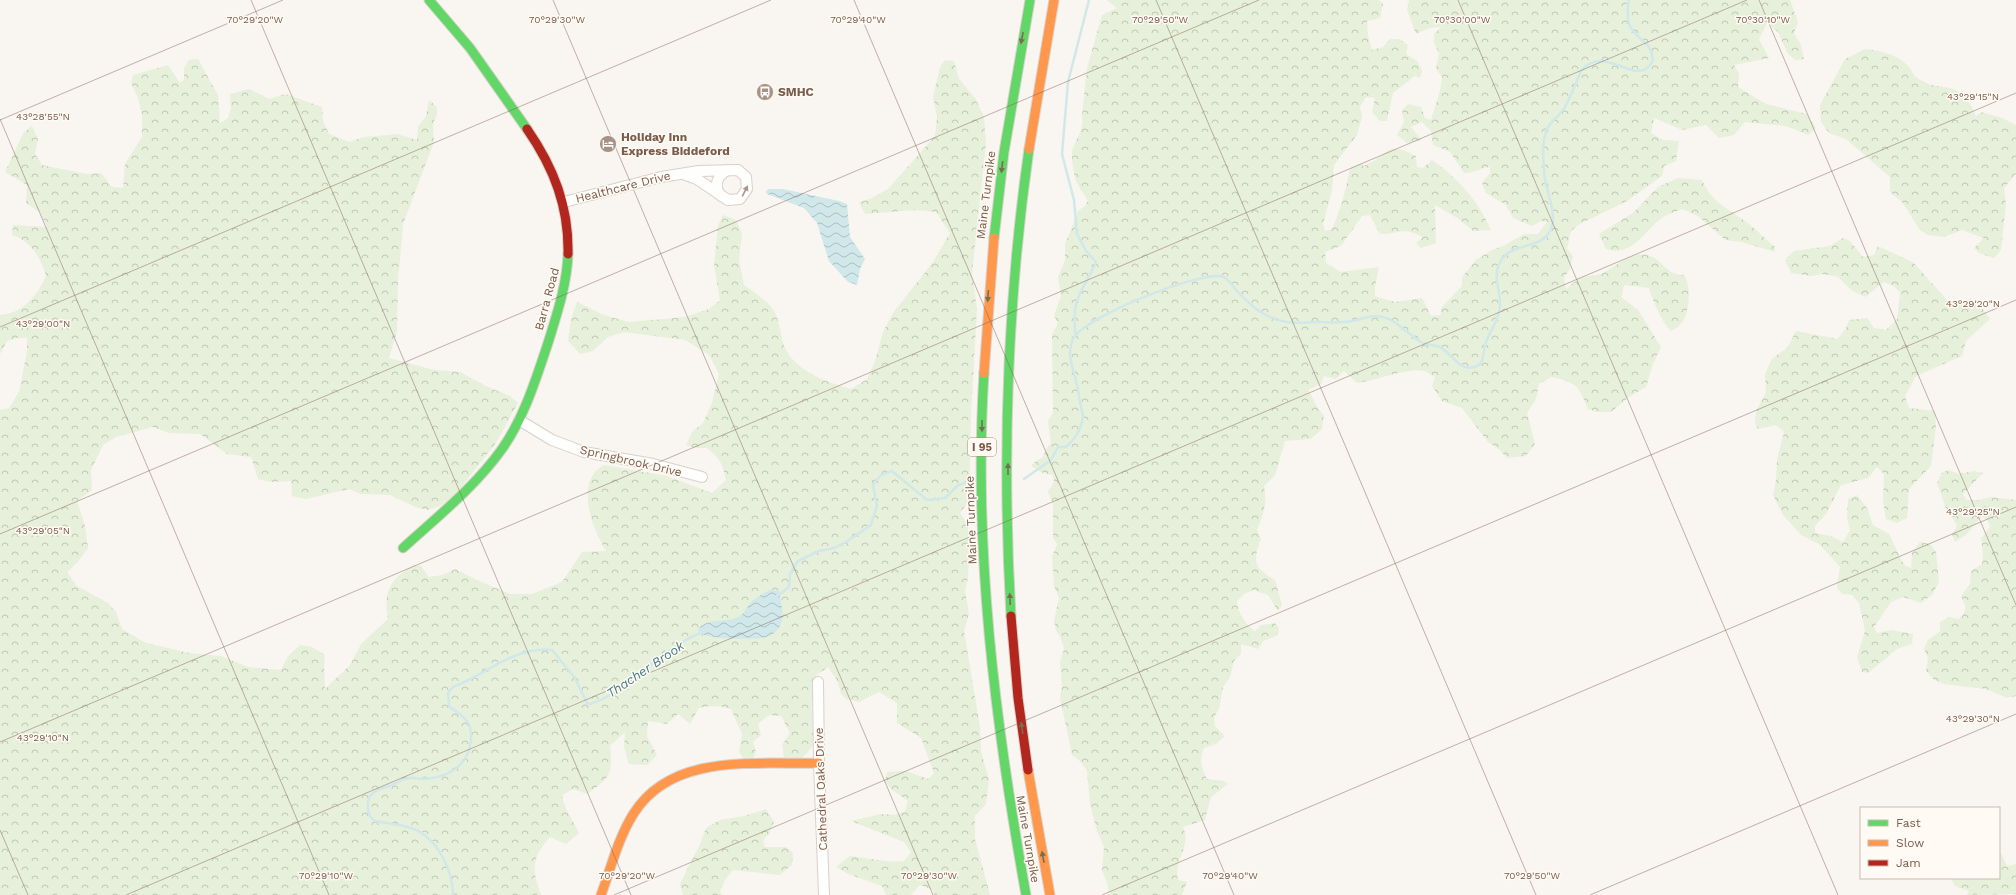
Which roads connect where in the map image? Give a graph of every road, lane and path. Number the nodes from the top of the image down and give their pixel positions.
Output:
1 (429, 0) edge
2 (1030, 0) edge
3 (1054, 0) edge
4 (1060, 0) edge
5 (1052, 10) junction
6 (733, 170) junction
7 (683, 174) junction
8 (724, 198) junction
9 (564, 202) junction
10 (519, 420) junction
11 (702, 477) dead end
12 (403, 548) dead end
13 (818, 682) dead end
14 (819, 763) junction
15 (601, 895) edge
16 (824, 895) edge
17 (1026, 895) edge
18 (1050, 895) edge

1 - 9 main road, Barra Road
2 -> 17 main road, Maine Turnpike / I 95
3 - 5 main road, Maine Turnpike / I 95
4 - 5 main road
18 -> 5 main road, Maine Turnpike / I 95
6 - 7 street, Healthcare Drive
6 - 8 street
8 -> 6 street
7 - 8 street, Healthcare Drive
7 - 9 street, Healthcare Drive
9 - 10 main road, Barra Road
10 - 11 street, Springbrook Drive
10 - 12 main road, Barra Road
13 - 14 street, Cathedral Oaks Drive
14 - 15 main road
14 - 16 street, Cathedral Oaks Drive

